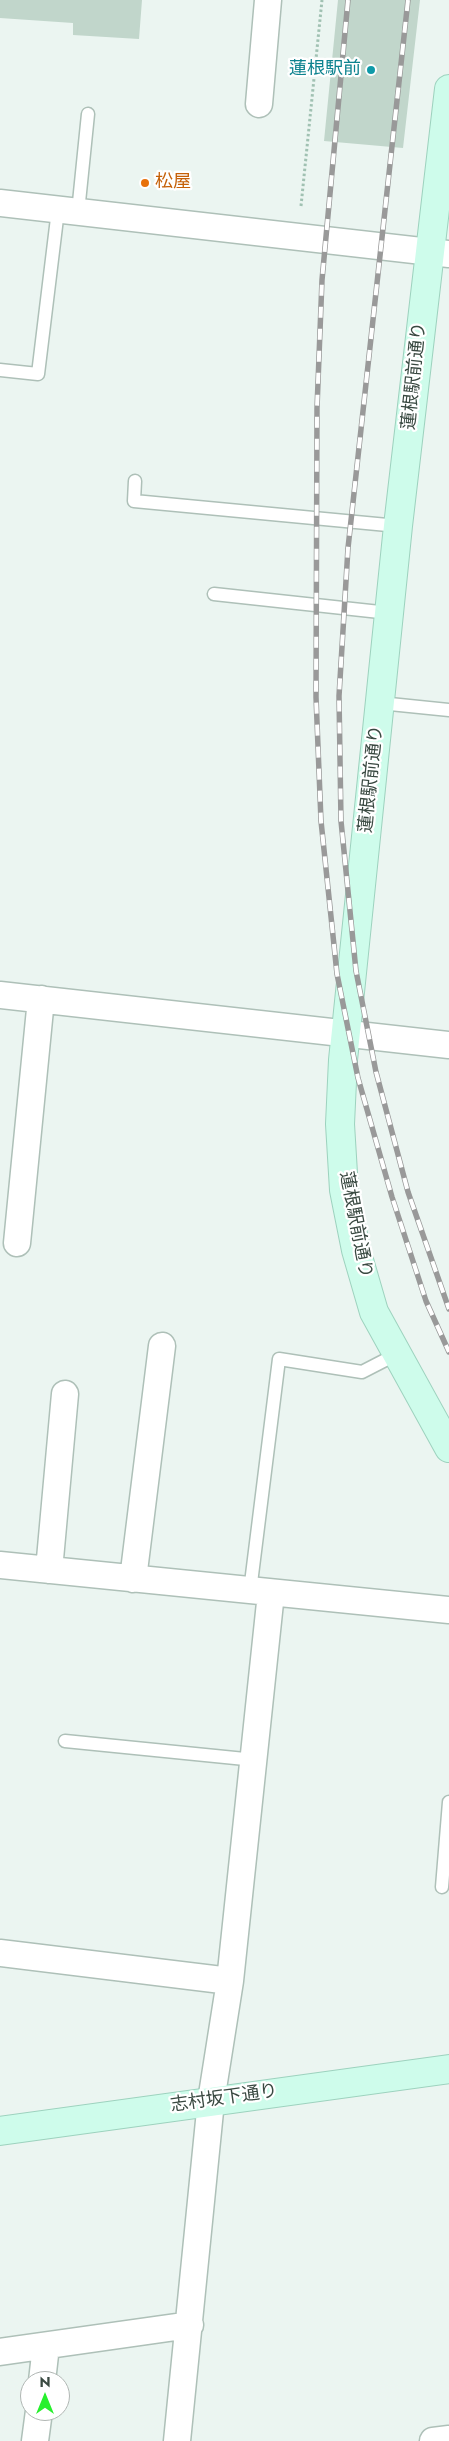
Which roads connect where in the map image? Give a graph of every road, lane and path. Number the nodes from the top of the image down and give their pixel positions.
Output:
1 (268, 0) edge
2 (322, 0) edge
3 (449, 89) edge
4 (259, 104) dead end
5 (88, 114) dead end
6 (0, 203) edge
7 (68, 211) junction
8 (297, 237) junction
9 (439, 253) edge
10 (0, 370) edge
11 (135, 481) dead end
12 (398, 526) junction
13 (214, 594) dead end
14 (389, 614) junction
15 (380, 703) junction
16 (449, 710) edge
17 (0, 995) edge
18 (41, 999) junction
19 (345, 1034) junction
20 (449, 1045) edge
21 (11, 1188) edge
22 (17, 1243) dead end
23 (162, 1346) dead end
24 (397, 1354) junction
25 (66, 1394) dead end
26 (449, 1448) edge
27 (0, 1565) edge
28 (49, 1570) junction
29 (133, 1579) junction
30 (260, 1592) junction
31 (449, 1610) edge
32 (66, 1741) dead end
33 (255, 1760) junction
34 (449, 1802) edge
35 (442, 1887) dead end
36 (0, 1953) edge
37 (230, 1981) junction
38 (449, 2069) edge
39 (211, 2100) junction
40 (0, 2131) edge
41 (190, 2325) junction
42 (46, 2346) junction
43 (0, 2352) edge
44 (43, 2371) edge
45 (38, 2421) edge
46 (35, 2441) edge
47 (177, 2441) edge

1 - 4 street
2 - 8 path
3 - 9 street, 蓮根駅前通り
5 - 7 lane
6 - 7 street
7 - 8 street
7 - 10 lane
8 - 9 street
9 - 12 street, 蓮根駅前通り
11 - 12 lane
12 - 14 street, 蓮根駅前通り
13 - 14 lane
14 - 15 street, 蓮根駅前通り
15 - 16 lane
15 - 19 street, 蓮根駅前通り
17 - 18 street
18 - 19 street
18 - 21 street
19 - 20 street
19 - 24 street, 蓮根駅前通り
21 - 22 street
23 - 29 street
24 - 26 street, 蓮根駅前通り
24 - 30 lane
25 - 28 street
27 - 28 street
28 - 29 street
29 - 30 street
30 - 31 street
30 - 33 street
32 - 33 lane
33 - 37 street
34 - 35 lane
36 - 37 street
37 - 39 street
38 - 39 street, 志村坂下通り
39 - 40 street, 志村坂下通り
39 - 41 street
41 - 42 street
41 - 47 street
42 - 43 street
42 - 44 street
45 - 46 street

